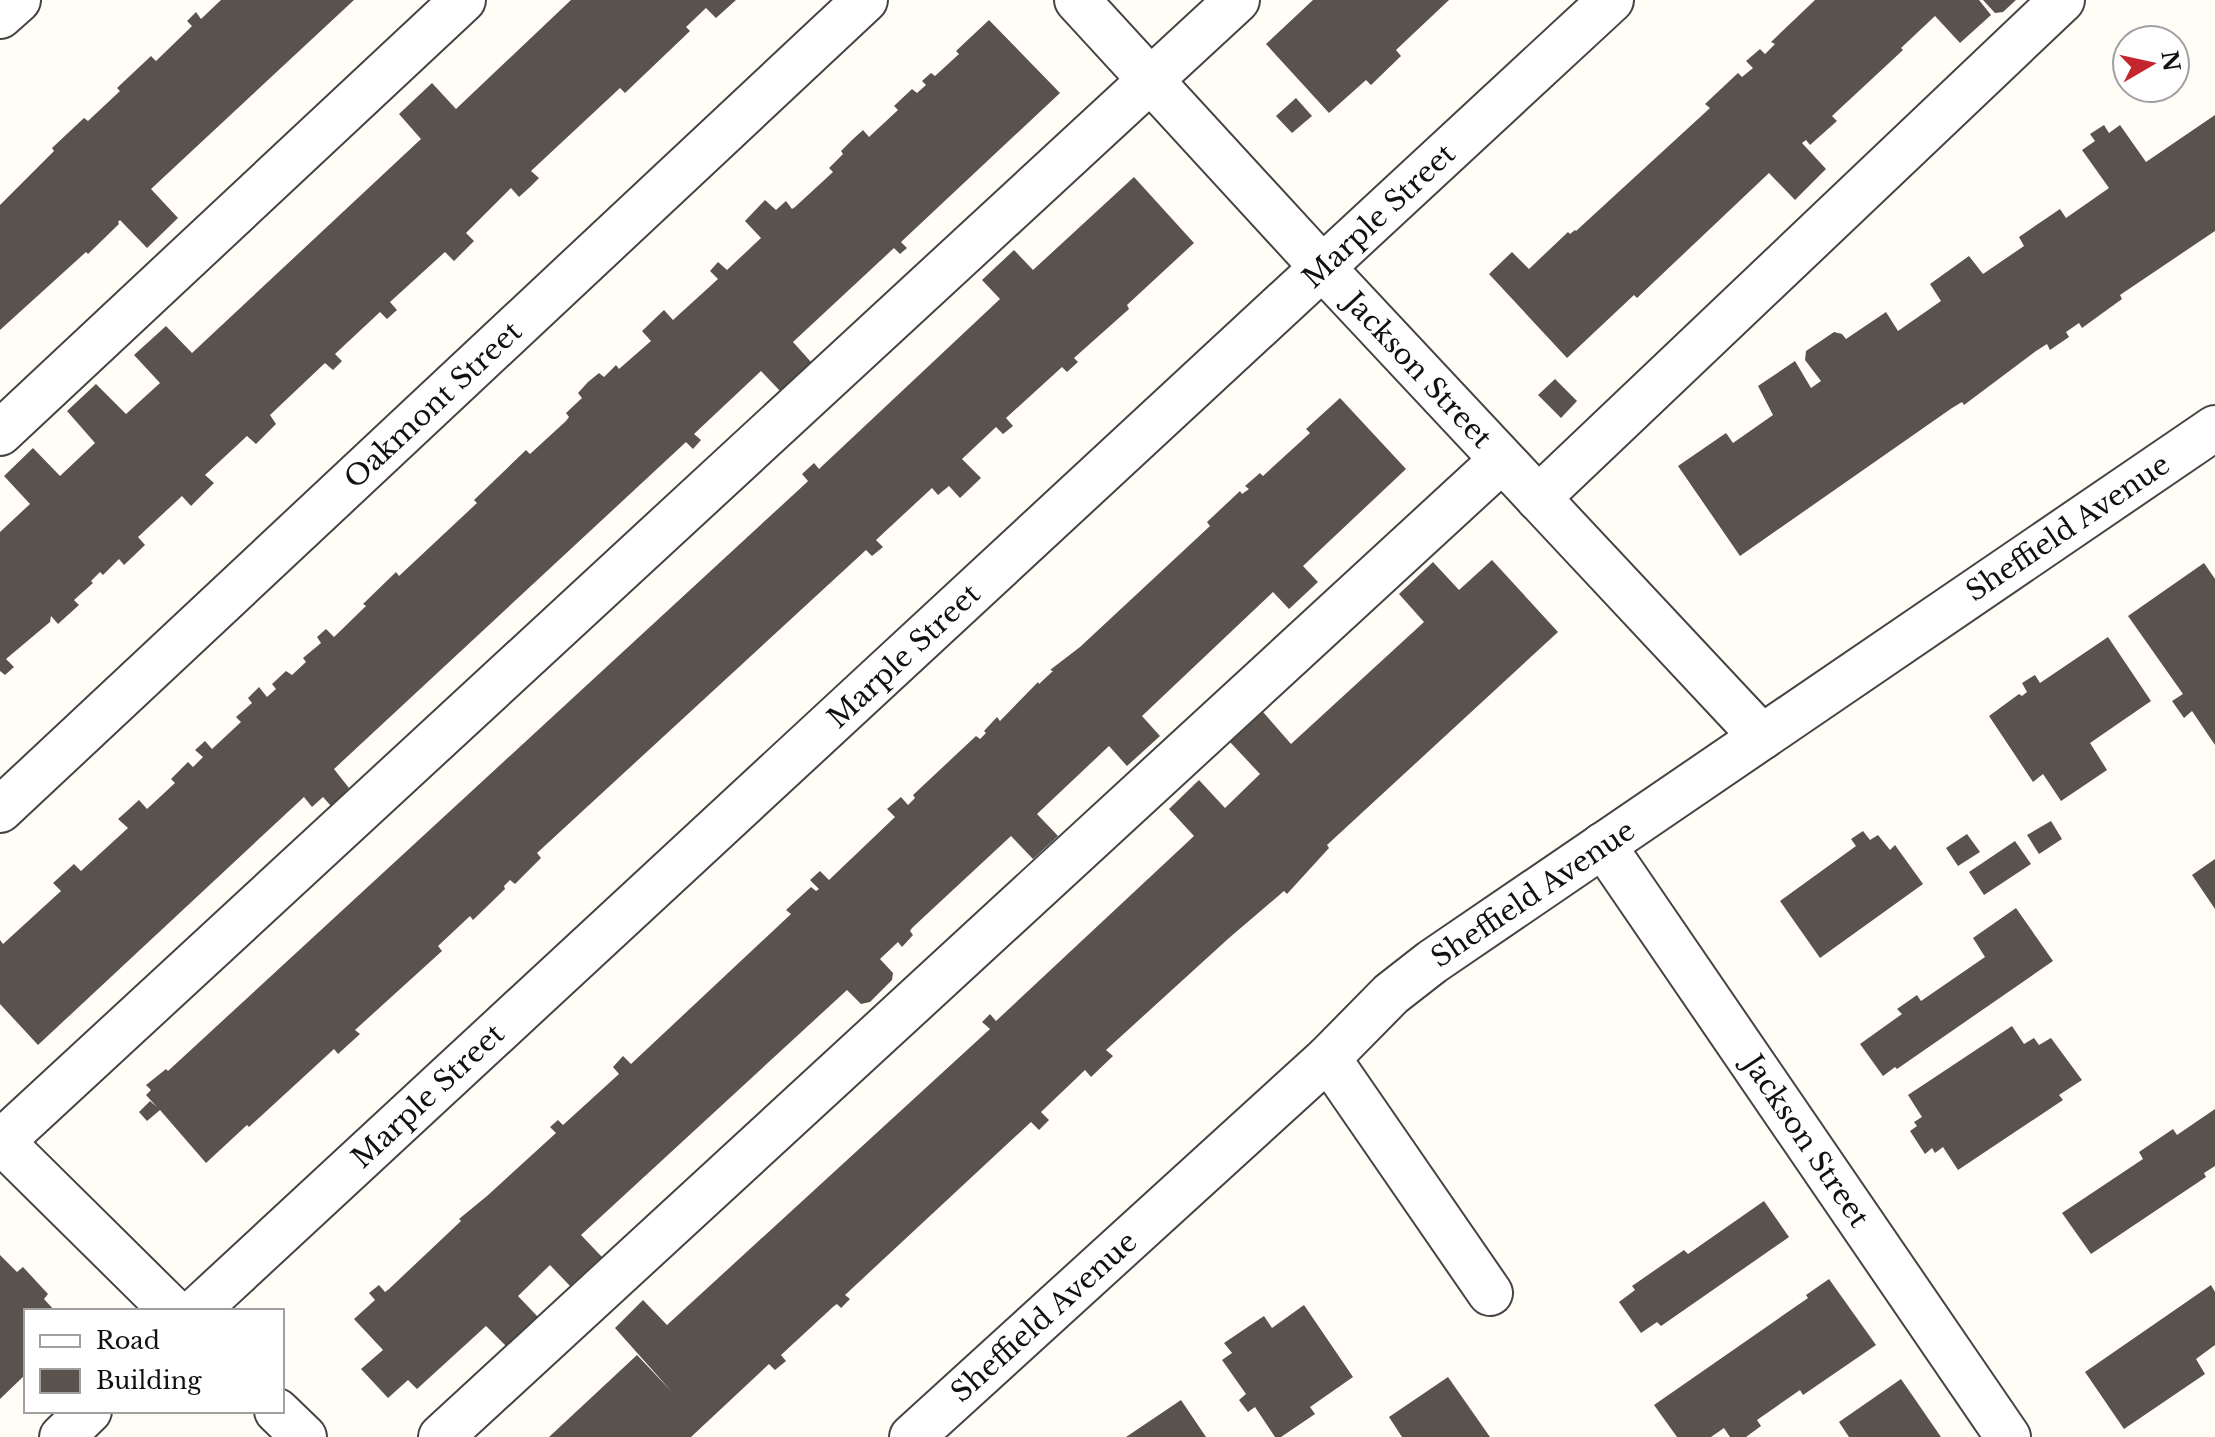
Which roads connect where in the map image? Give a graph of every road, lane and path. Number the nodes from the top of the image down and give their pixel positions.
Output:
1 (18, 0) edge
2 (463, 0) edge
3 (865, 0) edge
4 (1077, 0) edge
5 (1237, 0) edge
6 (1611, 0) edge
7 (2062, 0) edge
8 (0, 16) edge
9 (1150, 80) junction
10 (1323, 268) junction
11 (2215, 428) edge
12 (0, 433) edge
13 (1502, 460) junction
14 (1538, 498) junction
15 (1762, 737) junction
16 (0, 810) edge
17 (1603, 845) junction
18 (1328, 1058) junction
19 (0, 1141) edge
20 (1490, 1293) dead end
21 (171, 1309) edge
22 (198, 1309) edge
23 (87, 1413) edge
24 (279, 1413) edge
25 (62, 1437) edge
26 (304, 1437) edge
27 (441, 1437) edge
28 (912, 1437) edge
29 (2008, 1437) edge

1 - 8 street
2 - 12 street
3 - 16 street, Oakmont Street
4 - 9 street, Jackson Street
5 - 9 street
6 - 10 street, Marple Street
7 - 14 street
9 - 10 street, Jackson Street
9 - 19 street
10 - 13 street, Jackson Street
10 - 22 street, Marple Street
11 - 15 street, Sheffield Avenue
13 - 14 street, Jackson Street
13 - 27 street
14 - 15 street, Jackson Street
15 - 17 street, Sheffield Avenue
17 - 18 street, Sheffield Avenue
17 - 29 street, Jackson Street
18 - 20 street
18 - 28 street, Sheffield Avenue
19 - 21 street
23 - 25 street
24 - 26 street

